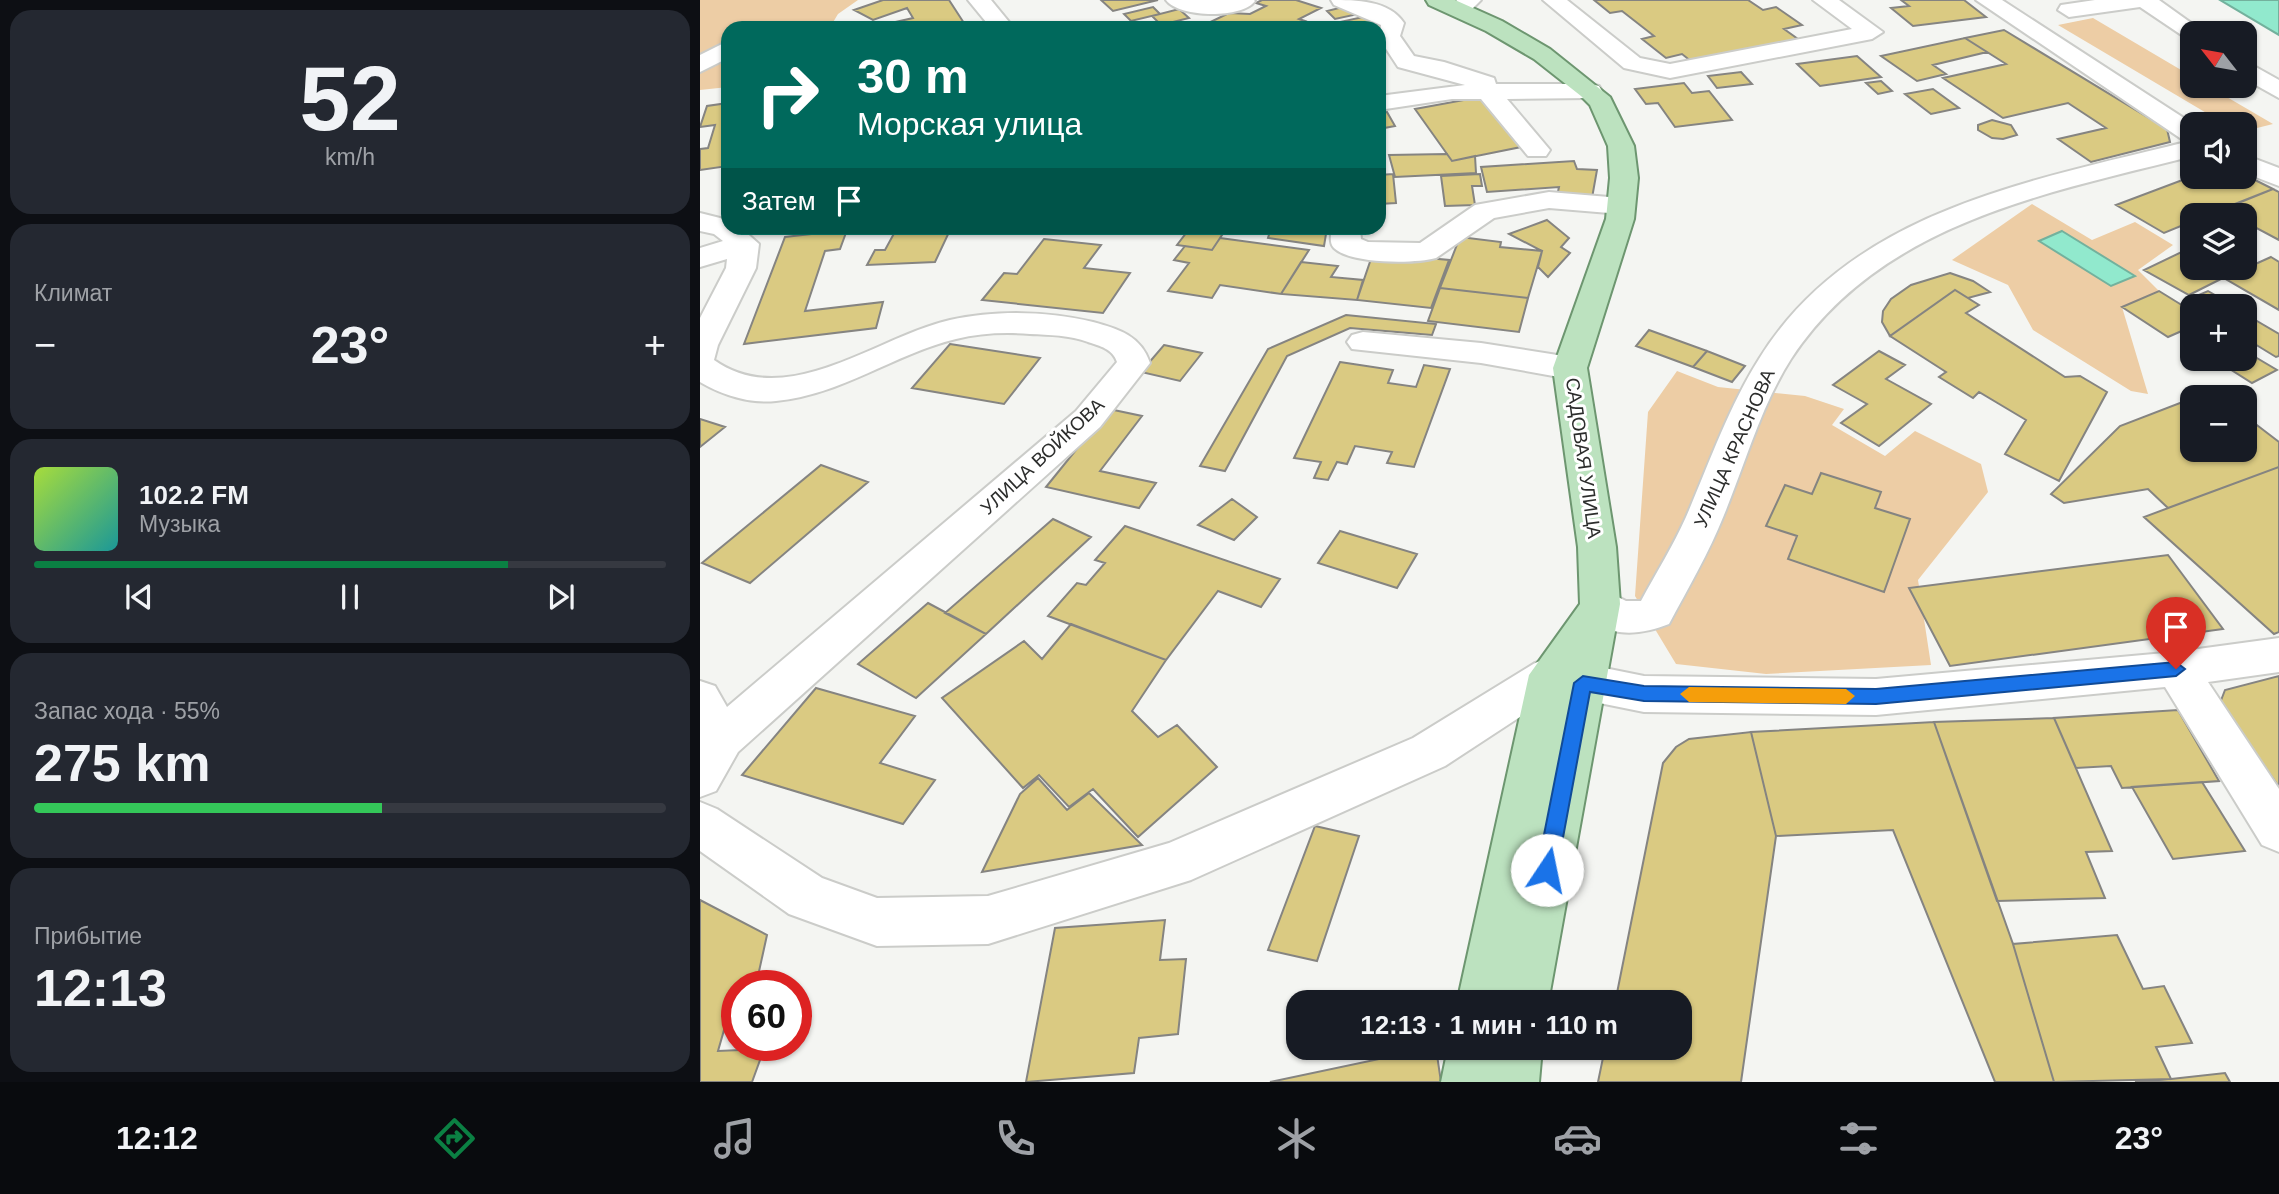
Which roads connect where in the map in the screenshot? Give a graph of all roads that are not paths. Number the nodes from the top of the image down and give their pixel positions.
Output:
1 (979, 0) edge
2 (1177, 0) edge
3 (1342, 0) edge
4 (1554, 0) edge
5 (1824, 0) edge
6 (1987, 0) edge
7 (2144, 0) edge
8 (1244, 1) edge
9 (1455, 3) edge
10 (2069, 9) dead end
11 (996, 21) edge
12 (2180, 24) edge
13 (721, 52) edge
14 (700, 65) edge
15 (2258, 77) edge
16 (1497, 91) junction
17 (1590, 91) junction
18 (2279, 91) edge
19 (1386, 102) edge
20 (2180, 127) edge
21 (1537, 150) dead end
22 (2180, 151) edge
23 (2257, 168) edge
24 (2279, 178) edge
25 (1621, 206) junction
26 (721, 234) edge
27 (726, 235) edge
28 (1346, 235) edge
29 (700, 258) edge
30 (1363, 342) dead end
31 (700, 357) edge
32 (700, 366) edge
33 (1570, 368) junction
34 (1600, 604) junction
35 (2279, 655) edge
36 (2176, 669) junction
37 (1566, 679) junction
38 (700, 699) edge
39 (721, 739) junction
40 (700, 777) edge
41 (700, 824) edge
42 (2279, 830) edge
43 (1486, 990) edge
44 (1524, 990) edge
45 (1473, 1060) edge
46 (1514, 1060) edge
47 (1469, 1082) edge
48 (1511, 1082) edge

1 - 11 street
2 - 8 street
3 - 16 street
4 - 5 street
6 - 20 street
7 - 10 street
7 - 12 street
9 - 17 main road, САДОВАЯ УЛИЦА
13 - 14 street
15 - 18 street
16 - 17 street
16 - 19 street
16 - 21 street
17 - 25 main road, САДОВАЯ УЛИЦА
22 - 34 street, УЛИЦА КРАСНОВА
23 - 24 street
25 - 28 street
25 - 33 main road, САДОВАЯ УЛИЦА
26 - 29 street
27 - 31 street
30 - 33 street
32 - 39 street, УЛИЦА ВОЙКОВА
33 - 34 main road, САДОВАЯ УЛИЦА
34 - 37 main road, САДОВАЯ УЛИЦА
35 - 36 street
36 - 37 street
36 - 42 street
37 - 41 street
37 - 43 main road
37 - 44 main road
38 - 39 street
39 - 40 street, УЛИЦА ВОЙКОВА
45 - 47 main road
46 - 48 main road

